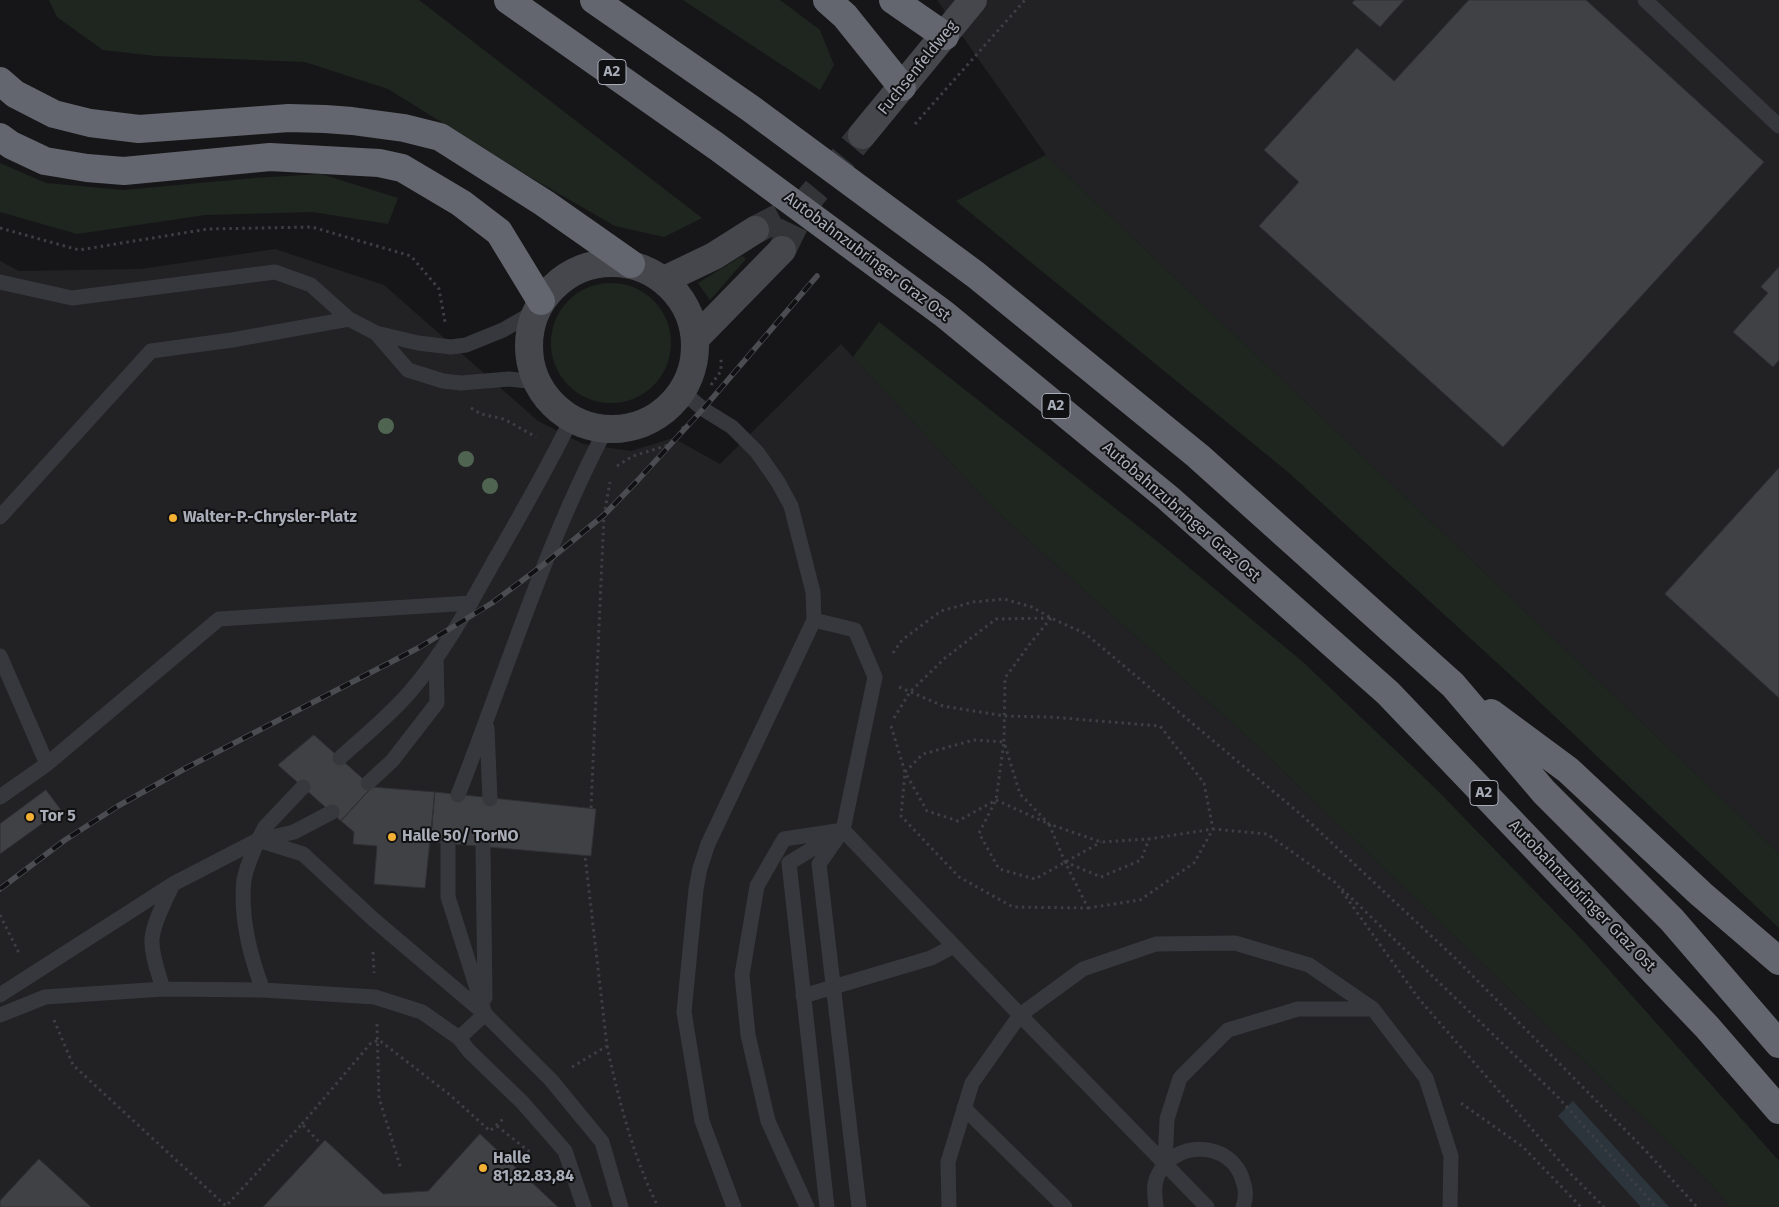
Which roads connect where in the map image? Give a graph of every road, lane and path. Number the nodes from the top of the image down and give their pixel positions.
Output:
1 (508, 0) edge
2 (594, 0) edge
3 (826, 0) edge
4 (893, 0) edge
5 (973, 0) edge
6 (1645, 0) edge
7 (945, 36) junction
8 (0, 81) edge
9 (902, 87) junction
10 (1779, 126) edge
11 (862, 135) tunnel mouth
12 (0, 138) edge
13 (755, 230) tunnel mouth
14 (782, 250) tunnel mouth
15 (632, 264) junction
16 (664, 280) junction
17 (0, 282) edge
18 (539, 306) junction
19 (349, 319) junction
20 (376, 333) junction
21 (695, 339) junction
22 (537, 382) junction
23 (683, 392) junction
24 (571, 420) junction
25 (613, 430) junction
26 (612, 469) dead end
27 (610, 478) dead end
28 (0, 517) edge
29 (471, 603) junction
30 (1051, 618) junction
31 (814, 620) junction
32 (0, 656) edge
33 (436, 658) junction
34 (875, 677) junction
35 (1453, 685) junction
36 (910, 692) junction
37 (1004, 716) junction
38 (486, 724) junction
39 (1004, 742) junction
40 (340, 758) dead end
41 (47, 764) junction
42 (905, 772) junction
43 (368, 783) dead end
44 (302, 787) dead end
45 (458, 795) dead end
46 (0, 797) edge
47 (490, 799) dead end
48 (996, 800) junction
49 (591, 808) dead end
50 (332, 812) dead end
51 (1049, 824) junction
52 (1213, 829) junction
53 (843, 830) junction
54 (1148, 839) junction
55 (258, 840) junction
56 (1101, 842) junction
57 (448, 843) dead end
58 (484, 847) dead end
59 (585, 856) dead end
60 (1065, 862) junction
61 (1336, 883) junction
62 (173, 884) junction
63 (1088, 908) junction
64 (0, 915) edge
65 (373, 919) junction
66 (954, 946) junction
67 (1779, 961) edge
68 (31, 975) junction
69 (833, 988) junction
70 (163, 989) junction
71 (263, 990) junction
72 (0, 995) edge
73 (803, 996) junction
74 (45, 997) junction
75 (374, 997) junction
76 (1373, 1009) junction
77 (486, 1014) junction
78 (0, 1015) edge
79 (1020, 1015) junction
80 (459, 1038) junction
81 (379, 1040) junction
82 (1779, 1044) edge
83 (607, 1046) junction
84 (1426, 1078) junction
85 (551, 1080) junction
86 (522, 1102) junction
87 (964, 1108) junction
88 (1779, 1110) edge
89 (302, 1124) junction
90 (496, 1126) junction
91 (321, 1144) dead end
92 (531, 1154) dead end
93 (1165, 1164) junction
94 (401, 1169) dead end
95 (584, 1207) edge
96 (621, 1207) edge
97 (658, 1207) edge
98 (734, 1207) edge
99 (807, 1207) edge
100 (827, 1207) edge
101 (858, 1207) edge
102 (949, 1207) edge
103 (1065, 1207) edge
104 (1156, 1207) edge
105 (1207, 1207) edge
106 (1243, 1207) edge
107 (1450, 1207) edge
108 (1581, 1207) edge
109 (1604, 1207) edge
110 (1656, 1207) edge
111 (1697, 1207) edge

1 - 88 highway, Autobahnzubringer Graz Ost / A2
2 - 35 highway
3 - 9 highway
4 - 7 highway
5 - 7 main road, Fuchsenfeldweg
6 - 10 lane
7 - 9 main road, Fuchsenfeldweg
8 - 15 highway
9 - 11 main road, Fuchsenfeldweg
12 - 18 highway
13 - 16 main road
14 - 21 main road
15 - 16 main road
15 - 18 main road
16 - 21 main road
17 - 19 lane
18 - 20 lane
18 - 22 main road
19 - 20 lane
19 - 28 lane
20 - 22 lane
21 - 23 main road
22 - 24 main road
23 - 25 main road
23 - 31 lane
24 - 25 main road
24 - 29 lane
25 - 26 path
25 - 38 lane
27 - 49 path
29 - 33 lane
29 - 41 lane
30 - 34 path
30 - 36 path
30 - 37 path
30 - 111 path
31 - 34 lane
31 - 98 lane
32 - 41 lane
33 - 40 lane
33 - 43 lane
34 - 36 path
34 - 53 lane
35 - 67 highway
35 - 82 highway
36 - 37 path
36 - 42 path
37 - 39 path
37 - 52 path
38 - 45 lane
38 - 47 lane
39 - 42 path
39 - 48 path
39 - 51 path
41 - 46 lane
42 - 48 path
42 - 63 path
44 - 55 lane
48 - 51 path
48 - 60 path
50 - 55 lane
51 - 56 path
51 - 60 path
52 - 54 path
52 - 61 path
52 - 63 path
53 - 66 lane
53 - 69 lane
53 - 73 lane
53 - 99 lane
54 - 56 path
54 - 60 path
55 - 62 lane
55 - 65 lane
55 - 71 lane
56 - 60 path
57 - 77 lane
58 - 77 lane
59 - 83 path
60 - 63 path
61 - 109 path
61 - 110 path
62 - 68 lane
62 - 70 lane
64 - 68 path
65 - 75 path
65 - 77 lane
66 - 69 lane
66 - 79 lane
68 - 72 lane
69 - 73 lane
69 - 101 lane
70 - 71 lane
70 - 74 lane
71 - 75 lane
73 - 100 lane
74 - 78 lane
74 - 89 path
75 - 80 lane
75 - 81 path
76 - 79 lane
76 - 84 lane
76 - 93 lane
77 - 80 lane
77 - 85 lane
79 - 87 lane
79 - 93 lane
80 - 86 lane
81 - 89 path
81 - 90 path
81 - 94 path
83 - 85 path
83 - 97 path
84 - 107 lane
84 - 108 path
85 - 96 lane
86 - 90 path
86 - 95 lane
87 - 102 lane
87 - 103 lane
89 - 91 path
90 - 92 path
93 - 104 lane
93 - 105 lane
93 - 106 lane

